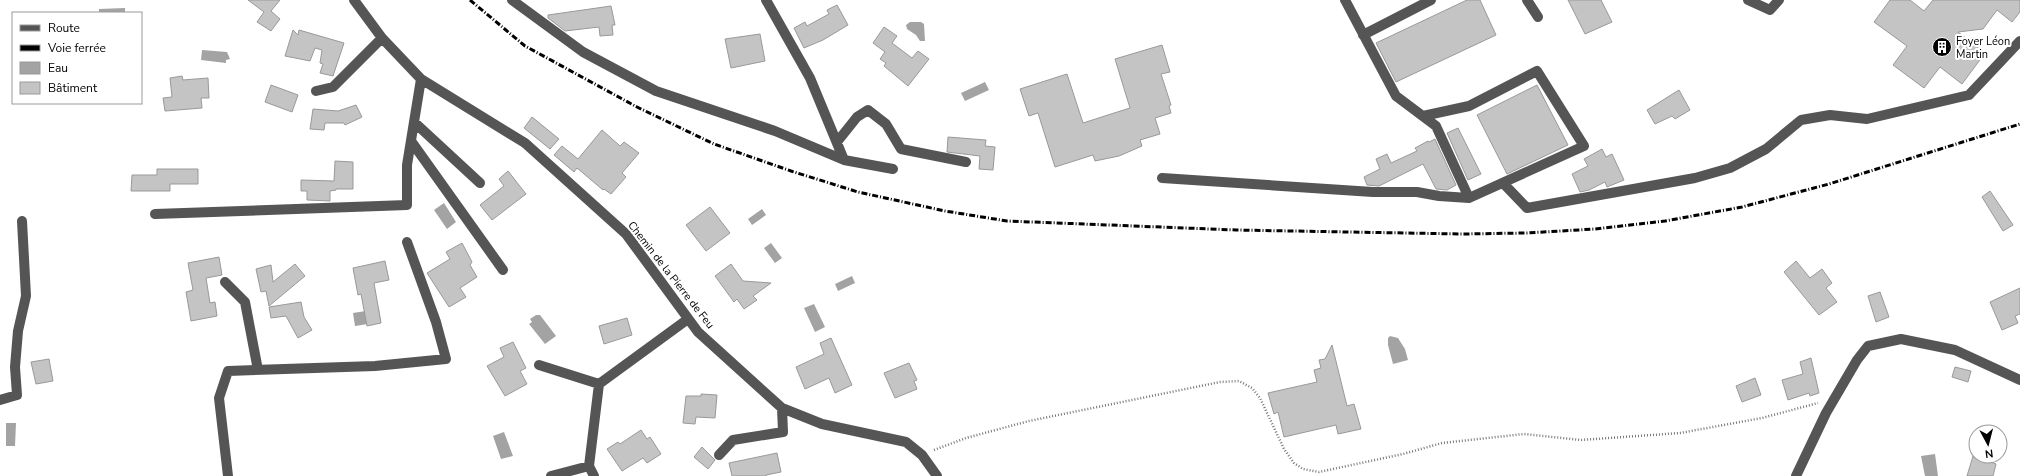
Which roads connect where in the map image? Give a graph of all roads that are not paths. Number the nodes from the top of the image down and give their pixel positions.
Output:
1 (354, 0) edge
2 (512, 0) edge
3 (766, 0) edge
4 (1345, 0) edge
5 (1431, 0) edge
6 (1527, 0) edge
7 (1748, 0) edge
8 (1779, 0) edge
9 (1538, 17) dead end
10 (1363, 35) junction
11 (382, 38) junction
12 (2020, 41) edge
13 (421, 79) junction
14 (316, 91) dead end
15 (1423, 116) junction
16 (414, 122) junction
17 (411, 141) junction
18 (837, 142) junction
19 (844, 160) junction
20 (966, 162) dead end
21 (893, 169) dead end
22 (1162, 178) dead end
23 (480, 183) dead end
24 (1503, 183) junction
25 (1470, 198) junction
26 (155, 214) dead end
27 (22, 221) dead end
28 (407, 242) dead end
29 (502, 270) dead end
30 (225, 282) dead end
31 (688, 319) junction
32 (538, 364) dead end
33 (258, 370) junction
34 (2020, 380) edge
35 (599, 384) junction
36 (0, 400) edge
37 (782, 408) junction
38 (719, 455) dead end
39 (589, 466) junction
40 (228, 476) edge
41 (550, 476) edge
42 (594, 476) edge
43 (937, 476) edge
44 (1796, 476) edge

1 - 11 street, Chemin de la Pierre de Feu
2 - 19 street
3 - 18 street
4 - 10 street
5 - 10 street
6 - 9 street
7 - 8 street
10 - 15 street
11 - 13 street, Chemin de la Pierre de Feu
11 - 14 street
12 - 24 street
13 - 16 street
13 - 31 street, Chemin de la Pierre de Feu
15 - 24 street
15 - 25 street
16 - 17 street
16 - 23 street
17 - 26 street
17 - 29 street
18 - 19 street
18 - 20 street
19 - 21 street
22 - 25 street
24 - 25 street
27 - 36 street
28 - 33 street
30 - 33 street
31 - 35 street
31 - 37 street, Chemin de la Pierre de Feu
32 - 35 street
33 - 40 street
34 - 44 street
35 - 39 street
37 - 38 street
37 - 43 street, Chemin de la Pierre de Feu
39 - 41 street
39 - 42 street

